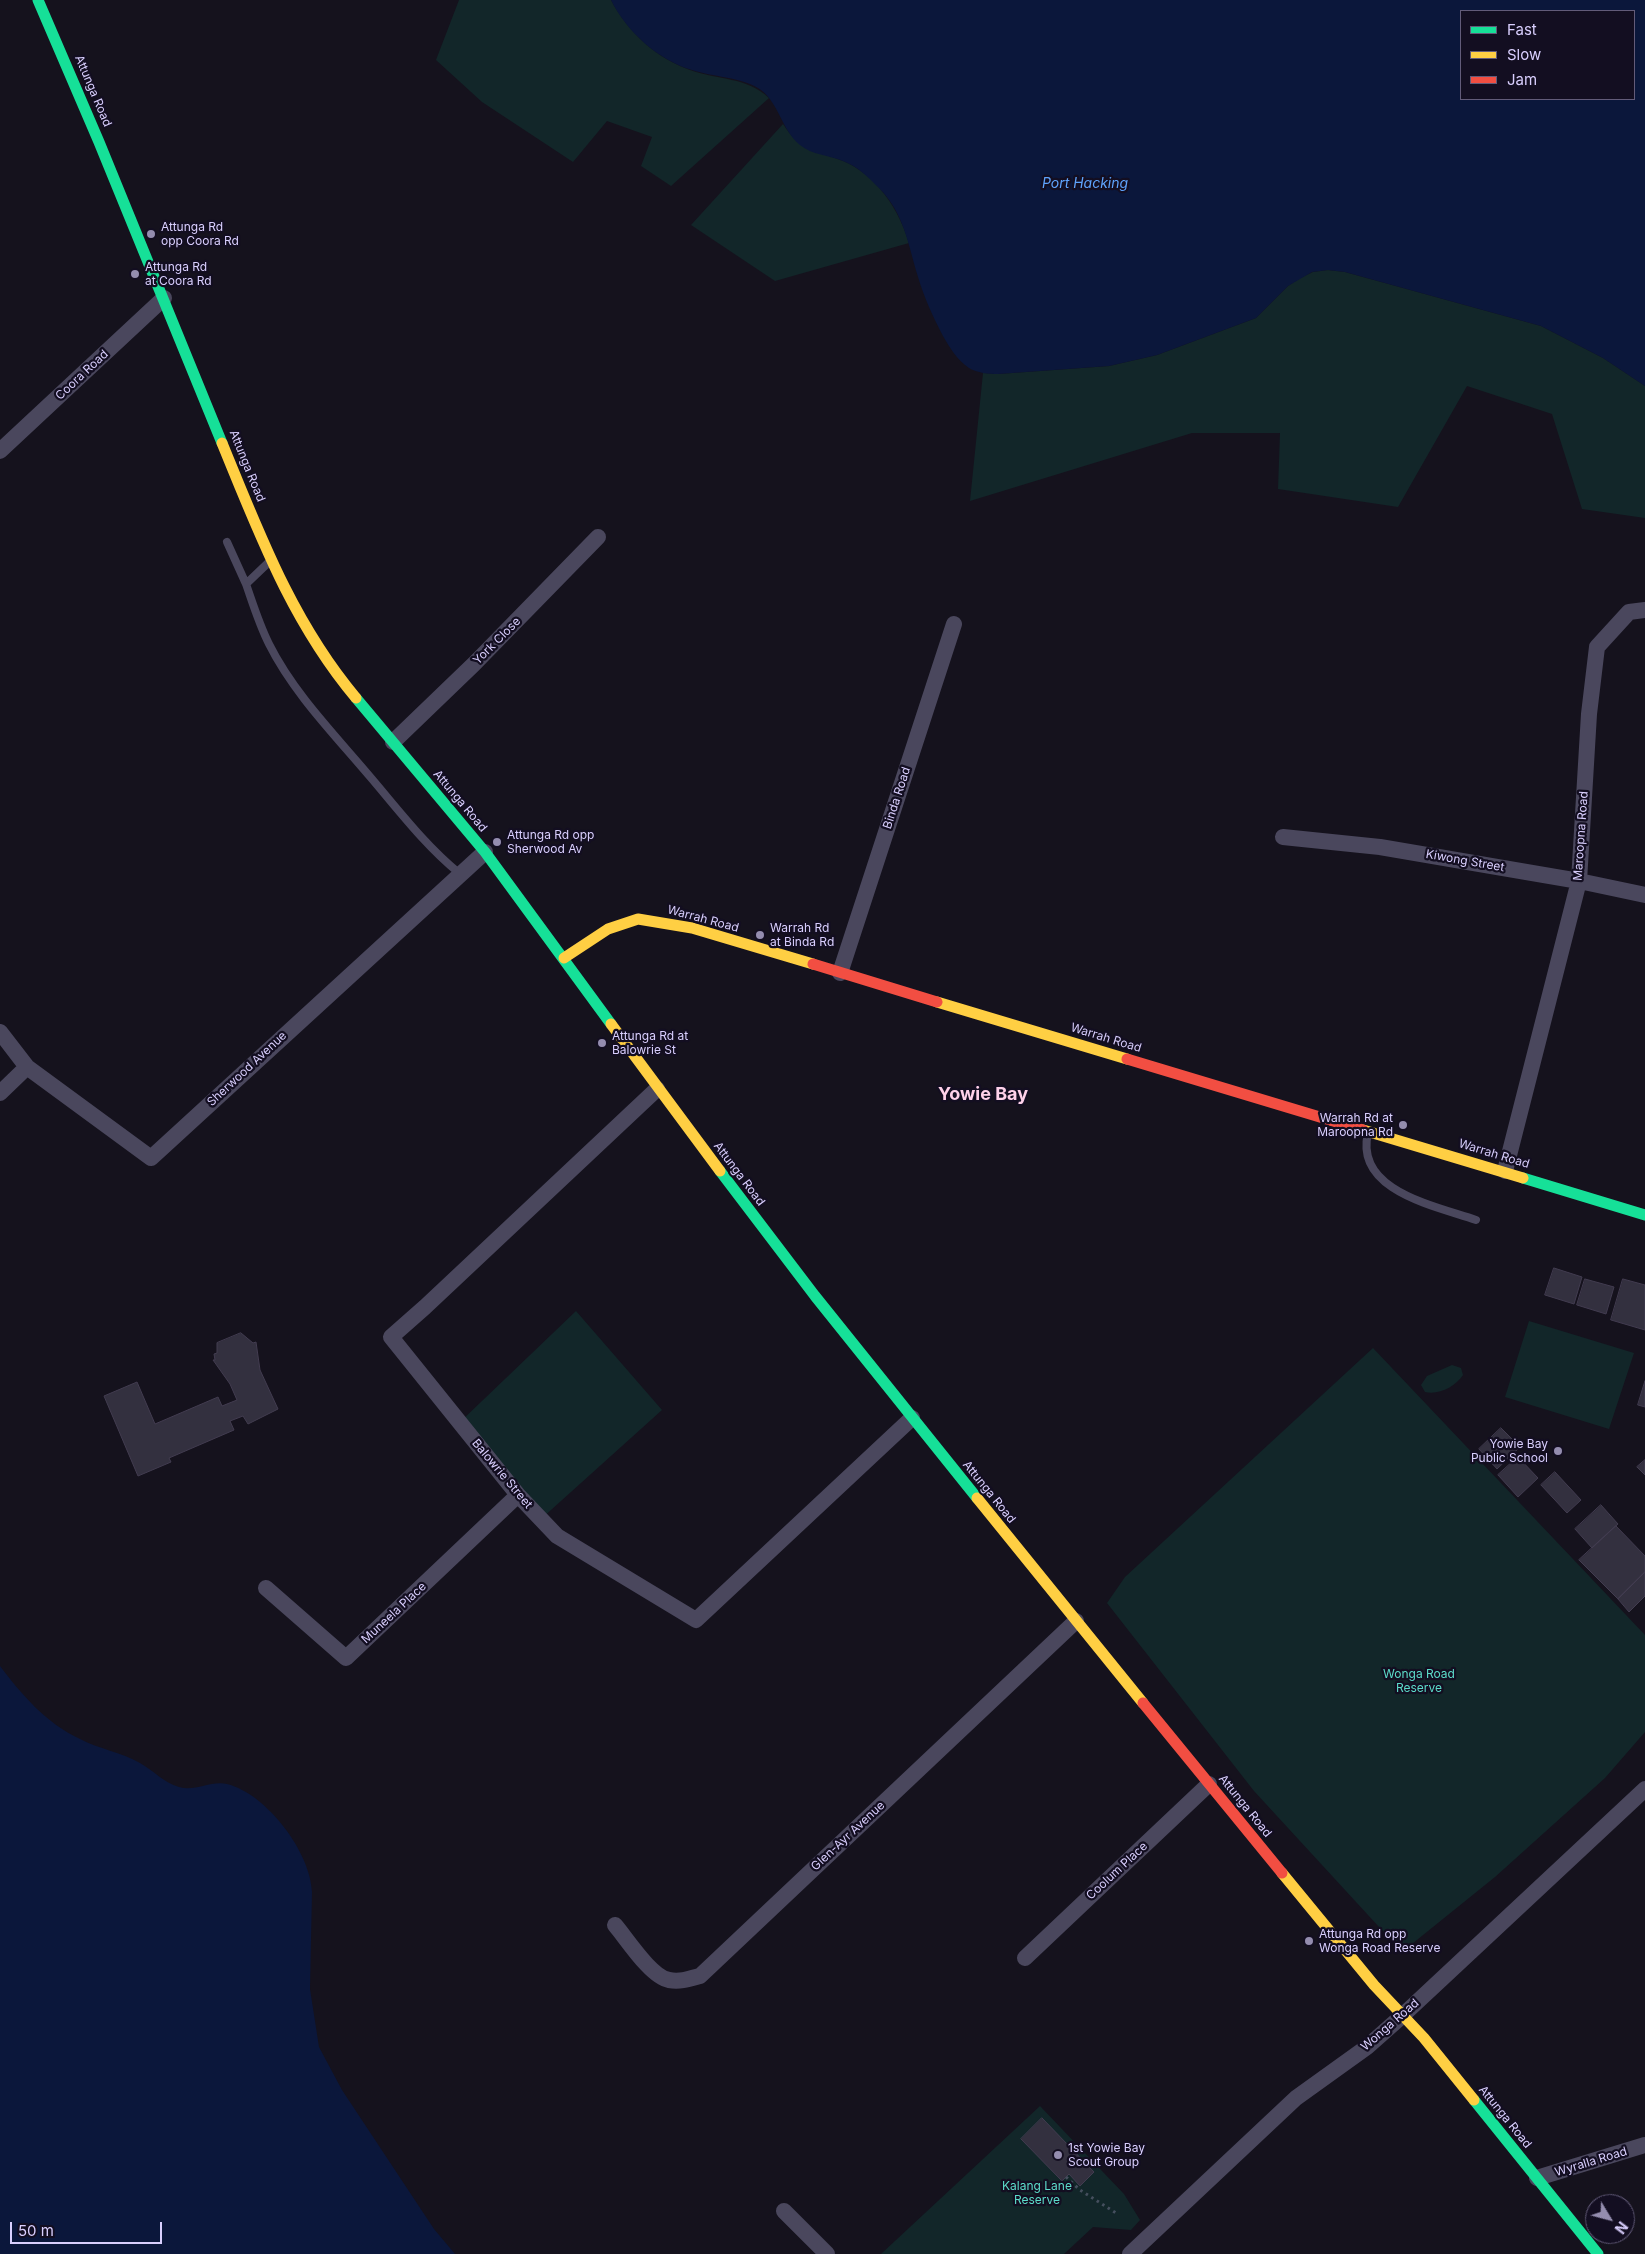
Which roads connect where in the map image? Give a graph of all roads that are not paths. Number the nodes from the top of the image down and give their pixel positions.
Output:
1 (38, 0) edge
2 (164, 298) junction
3 (0, 452) edge
4 (598, 537) dead end
5 (227, 542) dead end
6 (270, 561) junction
7 (246, 584) junction
8 (1645, 610) edge
9 (954, 624) dead end
10 (393, 742) junction
11 (1283, 837) dead end
12 (485, 852) junction
13 (460, 874) junction
14 (1578, 881) junction
15 (1645, 895) edge
16 (564, 958) junction
17 (840, 972) junction
18 (0, 1032) edge
19 (27, 1067) junction
20 (658, 1089) junction
21 (0, 1093) edge
22 (1369, 1130) junction
23 (1505, 1171) junction
24 (1645, 1215) edge
25 (1476, 1220) dead end
26 (912, 1418) junction
27 (518, 1495) junction
28 (266, 1588) dead end
29 (1076, 1621) junction
30 (1209, 1784) junction
31 (1645, 1790) edge
32 (615, 1925) dead end
33 (1025, 1958) dead end
34 (1402, 2016) junction
35 (1645, 2145) edge
36 (1537, 2178) junction
37 (784, 2211) dead end
38 (827, 2254) edge
39 (1130, 2254) edge
40 (1597, 2254) edge

1 - 2 street, Attunga Road
2 - 3 street, Coora Road
2 - 6 street, Attunga Road
4 - 10 street, York Close
5 - 7 lane
6 - 7 lane
6 - 10 street, Attunga Road
7 - 13 lane
8 - 14 street, Maroopna Road
9 - 17 street, Binda Road
10 - 12 street, Attunga Road
11 - 14 street, Kiwong Street
12 - 13 street, Sherwood Avenue
12 - 16 street, Attunga Road
13 - 19 street, Sherwood Avenue
14 - 15 street, Kiwong Street
14 - 23 street, Maroopna Road
16 - 17 street, Warrah Road
16 - 20 street, Attunga Road
17 - 22 street, Warrah Road
18 - 19 street
19 - 21 street
20 - 26 street, Attunga Road
20 - 27 street, Balowrie Street
22 - 23 street, Warrah Road
22 - 25 lane
23 - 24 street, Warrah Road
26 - 27 street, Balowrie Street
26 - 29 street, Attunga Road
27 - 28 street, Muneela Place
29 - 30 street, Attunga Road
29 - 32 street, Glen-Ayr Avenue
30 - 33 street, Coolum Place
30 - 34 street, Attunga Road
31 - 34 street, Wonga Road
34 - 36 street, Attunga Road
34 - 39 street, Wonga Road
35 - 36 street, Wyralla Road
36 - 40 street, Attunga Road
37 - 38 street

